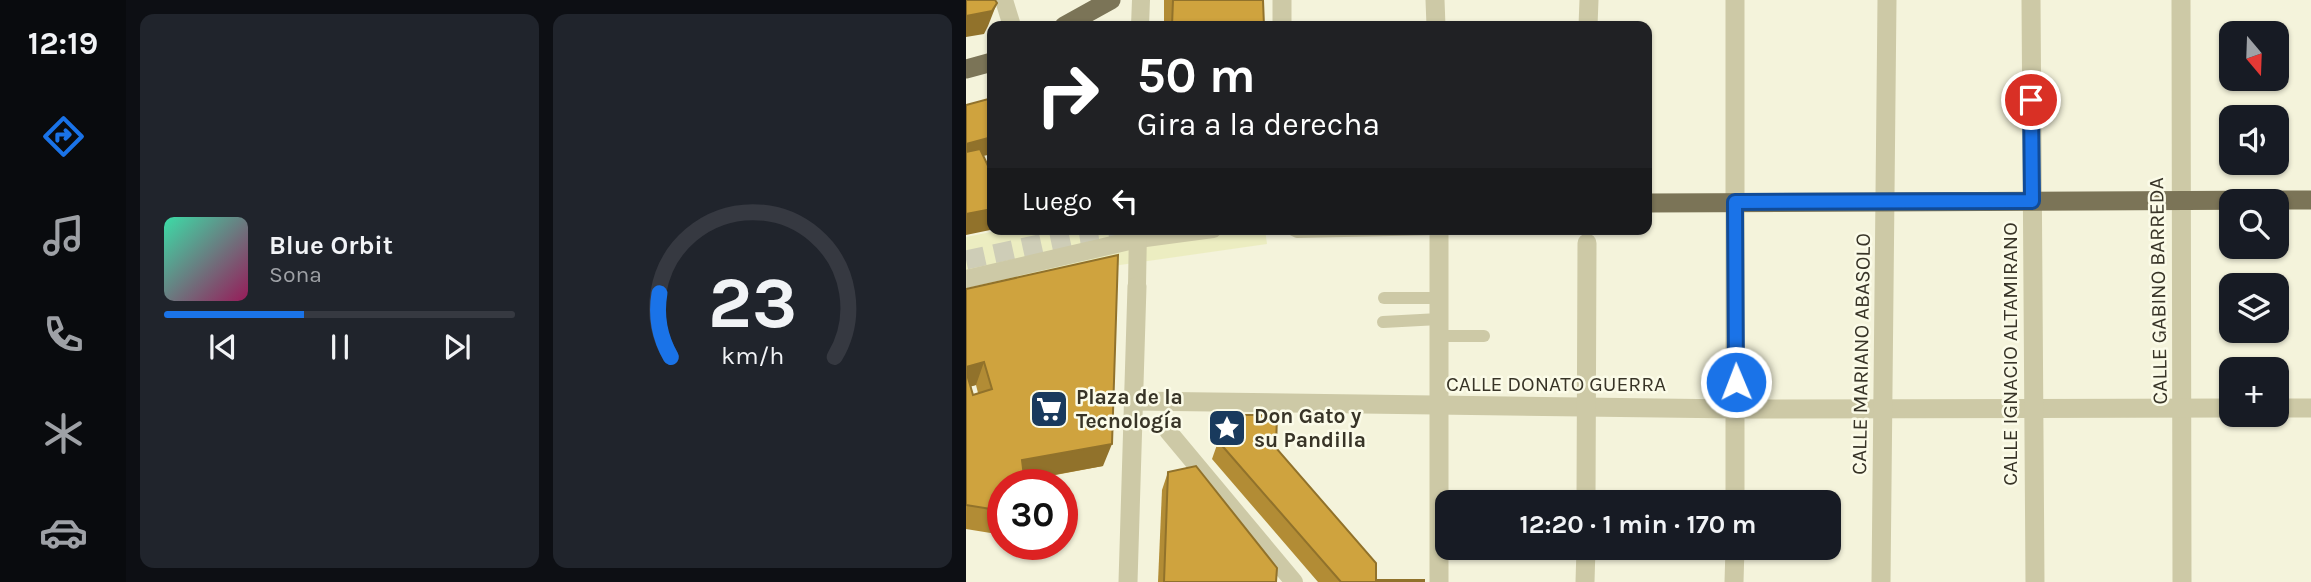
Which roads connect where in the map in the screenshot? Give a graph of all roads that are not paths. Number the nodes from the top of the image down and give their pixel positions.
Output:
1 (1004, 0) edge
2 (1111, 0) edge
3 (1141, 0) edge
4 (1282, 0) edge
5 (1436, 0) edge
6 (1589, 0) edge
7 (1735, 0) edge
8 (1887, 0) edge
9 (2031, 0) edge
10 (2181, 0) edge
11 (1010, 21) edge
12 (1073, 21) edge
13 (1140, 21) edge
14 (1282, 21) edge
15 (1436, 21) edge
16 (1588, 21) edge
17 (987, 63) edge
18 (966, 69) edge
19 (2180, 200) junction
20 (2311, 200) edge
21 (2032, 201) junction
22 (1735, 202) junction
23 (1652, 203) edge
24 (1885, 203) junction
25 (1134, 235) edge
26 (1138, 235) edge
27 (1439, 235) edge
28 (1587, 243) dead end
29 (966, 279) edge
30 (1137, 286) joint
31 (1384, 298) dead end
32 (1439, 298) junction
33 (1383, 322) dead end
34 (1439, 327) junction
35 (1484, 336) dead end
36 (1132, 401) junction
37 (1587, 405) junction
38 (1438, 406) junction
39 (2182, 407) junction
40 (2219, 408) edge
41 (2289, 408) edge
42 (2311, 408) edge
43 (1737, 409) junction
44 (1883, 409) junction
45 (2032, 409) junction
46 (1168, 431) dead end
47 (1586, 490) edge
48 (1735, 490) edge
49 (1586, 560) edge
50 (1735, 560) edge
51 (1128, 582) edge
52 (1294, 582) edge
53 (1438, 582) edge
54 (1585, 582) edge
55 (1734, 582) edge
56 (1881, 582) edge
57 (2035, 582) edge
58 (2182, 582) edge

1 - 11 street
2 - 12 main road
3 - 13 street
4 - 14 street
5 - 15 street
6 - 16 street
7 - 22 street
8 - 24 street, CALLE MARIANO ABASOLO
9 - 21 street, CALLE IGNACIO ALTAMIRANO
10 - 19 street, CALLE GABINO BARREDA
17 - 18 main road
19 - 20 main road
19 - 21 main road
19 - 39 street, CALLE GABINO BARREDA
21 - 24 main road
21 - 45 street, CALLE IGNACIO ALTAMIRANO
22 - 23 main road
22 - 24 main road
22 - 43 street
24 - 44 street, CALLE MARIANO ABASOLO
25 - 29 street
26 - 30 street
27 - 32 street
28 - 37 street
30 - 36 street
31 - 32 lane
32 - 34 street
33 - 34 lane
34 - 35 lane
34 - 38 street
36 - 38 street, CALLE DONATO GUERRA
36 - 51 street
37 - 38 street, CALLE DONATO GUERRA
37 - 43 street, CALLE DONATO GUERRA
37 - 47 street
38 - 53 street
39 - 40 street, CALLE DONATO GUERRA
39 - 45 street, CALLE DONATO GUERRA
39 - 58 street, CALLE GABINO BARREDA
41 - 42 street
43 - 44 street, CALLE DONATO GUERRA
43 - 48 street
44 - 45 street, CALLE DONATO GUERRA
44 - 56 street, CALLE MARIANO ABASOLO
45 - 57 street, CALLE IGNACIO ALTAMIRANO
46 - 52 street
49 - 54 street
50 - 55 street

